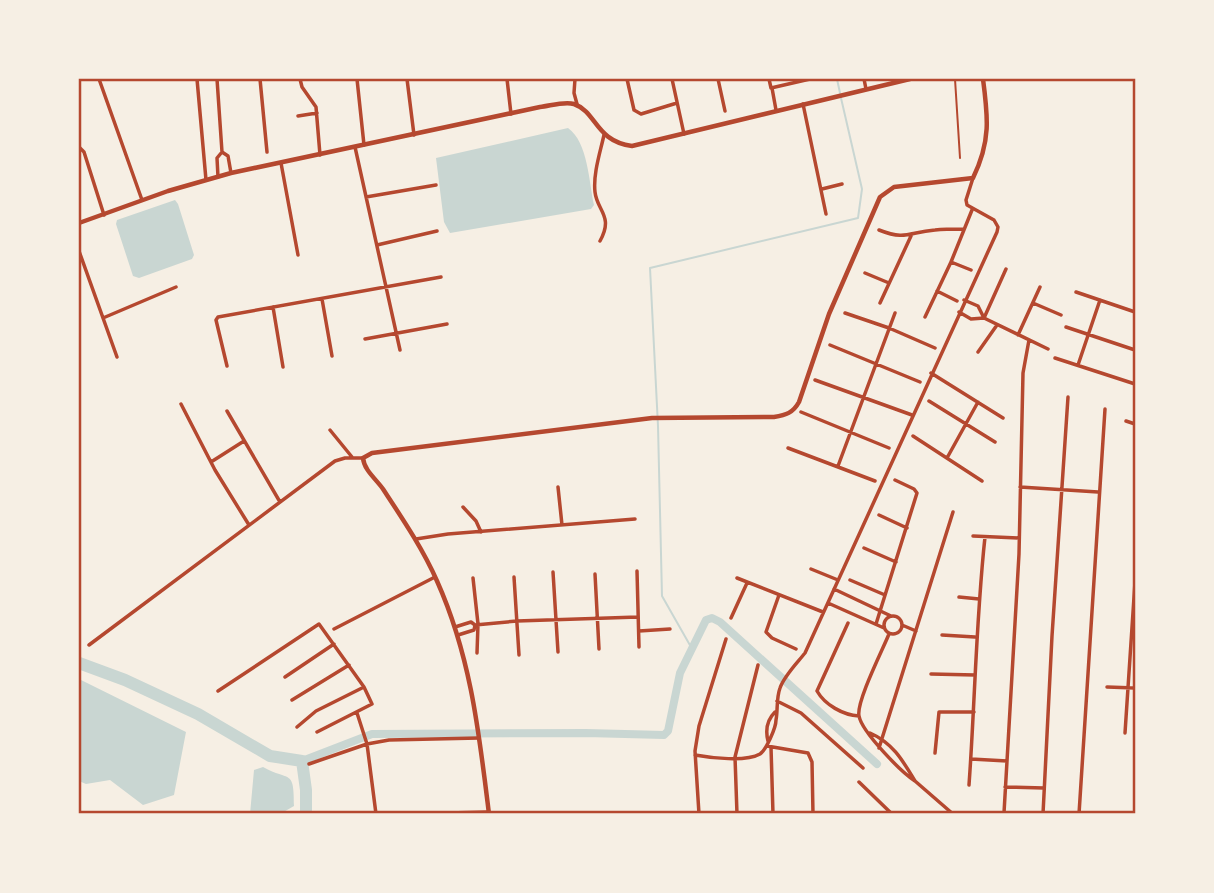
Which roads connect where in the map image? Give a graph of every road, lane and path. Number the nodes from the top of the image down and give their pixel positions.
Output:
1 (99, 79) edge
2 (197, 79) edge
3 (217, 79) edge
4 (260, 79) edge
5 (300, 79) edge
6 (357, 79) edge
7 (407, 79) edge
8 (507, 79) edge
9 (575, 79) edge
10 (627, 79) edge
11 (672, 79) edge
12 (718, 79) edge
13 (769, 79) edge
14 (810, 79) edge
15 (864, 79) edge
16 (909, 79) edge
17 (954, 79) edge
18 (983, 79) edge
19 (771, 88) junction
20 (866, 89) junction
21 (677, 103) junction
22 (803, 104) junction
23 (577, 105) junction
24 (776, 110) junction
25 (725, 111) dead end
26 (317, 113) junction
27 (511, 114) junction
28 (299, 116) dead end
29 (684, 134) junction
30 (414, 135) junction
31 (604, 135) junction
32 (364, 145) junction
33 (79, 147) edge
34 (355, 147) junction
35 (222, 152) junction
36 (267, 152) dead end
37 (320, 155) junction
38 (960, 158) dead end
39 (281, 163) junction
40 (231, 173) junction
41 (218, 177) junction
42 (973, 178) junction
43 (206, 180) junction
44 (842, 184) dead end
45 (436, 185) dead end
46 (821, 189) junction
47 (366, 197) junction
48 (142, 200) junction
49 (972, 209) junction
50 (104, 215) junction
51 (826, 215) dead end
52 (79, 223) edge
53 (964, 229) junction
54 (879, 230) dead end
55 (437, 231) dead end
56 (911, 236) junction
57 (600, 241) dead end
58 (377, 245) junction
59 (79, 251) edge
60 (298, 255) dead end
61 (951, 262) junction
62 (1006, 269) dead end
63 (971, 270) dead end
64 (865, 272) dead end
65 (441, 277) dead end
66 (889, 283) junction
67 (386, 286) junction
68 (176, 287) dead end
69 (1041, 287) dead end
70 (937, 291) junction
71 (1076, 292) dead end
72 (322, 299) junction
73 (964, 300) junction
74 (1100, 300) junction
75 (957, 301) dead end
76 (880, 303) dead end
77 (1033, 303) junction
78 (273, 307) junction
79 (1135, 312) edge
80 (845, 313) dead end
81 (895, 313) dead end
82 (959, 313) junction
83 (1061, 315) dead end
84 (925, 317) dead end
85 (103, 318) junction
86 (984, 318) junction
87 (447, 324) dead end
88 (997, 325) junction
89 (1066, 327) dead end
90 (889, 328) junction
91 (397, 332) junction
92 (1088, 334) junction
93 (1018, 335) junction
94 (365, 339) dead end
95 (1029, 340) junction
96 (830, 345) dead end
97 (935, 348) dead end
98 (1048, 349) dead end
99 (400, 350) dead end
100 (1135, 350) edge
101 (978, 352) dead end
102 (332, 356) dead end
103 (117, 357) dead end
104 (1055, 358) dead end
105 (876, 363) junction
106 (1078, 365) junction
107 (227, 366) dead end
108 (283, 367) dead end
109 (931, 373) junction
110 (815, 380) dead end
111 (920, 382) dead end
112 (1135, 384) edge
113 (863, 397) junction
114 (1068, 397) dead end
115 (929, 401) dead end
116 (978, 402) junction
117 (181, 404) dead end
118 (1105, 409) dead end
119 (227, 411) dead end
120 (801, 412) dead end
121 (913, 415) junction
122 (1003, 418) dead end
123 (1126, 421) dead end
124 (967, 424) junction
125 (1135, 424) edge
126 (330, 430) dead end
127 (850, 432) junction
128 (913, 436) dead end
129 (244, 441) junction
130 (995, 442) dead end
131 (788, 448) dead end
132 (889, 448) dead end
133 (352, 457) junction
134 (363, 458) junction
135 (947, 458) junction
136 (211, 462) junction
137 (838, 466) junction
138 (895, 480) dead end
139 (875, 481) dead end
140 (982, 481) dead end
141 (558, 487) dead end
142 (1020, 487) junction
143 (1062, 490) junction
144 (1098, 492) junction
145 (280, 502) junction
146 (463, 507) dead end
147 (953, 512) dead end
148 (879, 515) dead end
149 (635, 519) dead end
150 (249, 525) junction
151 (562, 525) junction
152 (907, 528) junction
153 (481, 532) junction
154 (972, 536) dead end
155 (985, 537) junction
156 (1019, 538) junction
157 (414, 540) junction
158 (864, 548) dead end
159 (896, 562) junction
160 (811, 569) dead end
161 (637, 571) dead end
162 (553, 572) dead end
163 (595, 574) dead end
164 (435, 577) junction
165 (514, 577) dead end
166 (473, 578) dead end
167 (737, 578) dead end
168 (838, 580) junction
169 (850, 580) dead end
170 (1135, 582) edge
171 (747, 583) junction
172 (834, 589) junction
173 (779, 595) junction
174 (885, 595) junction
175 (959, 597) dead end
176 (979, 599) junction
177 (828, 603) junction
178 (880, 611) junction
179 (823, 612) junction
180 (891, 616) junction
181 (638, 617) junction
182 (597, 618) junction
183 (731, 618) dead end
184 (556, 619) junction
185 (517, 621) junction
186 (848, 624) dead end
187 (876, 624) junction
188 (477, 625) junction
189 (902, 625) junction
190 (455, 627) junction
191 (884, 628) junction
192 (334, 629) dead end
193 (670, 629) dead end
194 (639, 631) junction
195 (916, 631) junction
196 (890, 634) junction
197 (457, 635) junction
198 (942, 635) dead end
199 (975, 638) junction
200 (726, 639) dead end
201 (334, 644) junction
202 (89, 645) dead end
203 (639, 648) dead end
204 (599, 649) dead end
205 (796, 649) dead end
206 (558, 652) dead end
207 (477, 653) dead end
208 (519, 655) dead end
209 (349, 665) junction
210 (758, 665) dead end
211 (931, 674) dead end
212 (975, 675) junction
213 (285, 677) dead end
214 (364, 687) junction
215 (1107, 687) dead end
216 (1128, 688) junction
217 (1135, 688) edge
218 (218, 691) dead end
219 (292, 700) dead end
220 (777, 701) junction
221 (974, 712) junction
222 (357, 713) junction
223 (859, 716) junction
224 (297, 727) dead end
225 (317, 732) dead end
226 (870, 733) junction
227 (1125, 733) dead end
228 (479, 738) junction
229 (882, 738) junction
230 (365, 739) junction
231 (769, 745) junction
232 (879, 748) junction
233 (935, 753) dead end
234 (695, 755) junction
235 (735, 757) junction
236 (971, 759) junction
237 (1007, 761) junction
238 (309, 764) dead end
239 (863, 768) dead end
240 (915, 781) junction
241 (859, 782) dead end
242 (969, 785) dead end
243 (1005, 787) junction
244 (1044, 788) junction
245 (488, 813) edge
246 (1004, 813) edge
247 (376, 814) edge
248 (407, 814) edge
249 (699, 814) edge
250 (737, 814) edge
251 (773, 814) edge
252 (813, 814) edge
253 (892, 814) edge
254 (951, 814) edge
255 (1043, 814) edge
256 (1079, 814) edge

1 - 48 street
2 - 43 street
3 - 35 street
4 - 36 street
5 - 26 street
6 - 32 street
7 - 30 street
8 - 27 street
9 - 23 street
10 - 21 street
11 - 21 street
12 - 25 street
13 - 19 street
14 - 19 street
15 - 20 street
16 - 20 street
17 - 38 lane
18 - 42 street
19 - 24 street
20 - 22 street
21 - 29 street
22 - 24 street
22 - 46 street
23 - 27 street
23 - 31 street
24 - 29 street
26 - 28 street
26 - 37 street
27 - 30 street
29 - 31 street
30 - 32 street
31 - 57 street
32 - 34 street
33 - 50 street
34 - 37 street
34 - 47 street
35 - 40 street
35 - 41 street
37 - 39 street
39 - 40 street
39 - 60 street
40 - 41 street
41 - 43 street
42 - 49 street
42 - 134 street
43 - 48 street
44 - 46 street
45 - 47 street
46 - 51 street
47 - 58 street
48 - 50 street
49 - 53 street
49 - 73 street
50 - 52 street
53 - 56 street
53 - 61 street
54 - 56 street
55 - 58 street
56 - 66 street
58 - 67 street
59 - 85 street
61 - 63 street
61 - 70 street
62 - 86 street
64 - 66 street
65 - 67 street
66 - 76 street
67 - 72 street
67 - 91 street
68 - 85 street
69 - 77 street
70 - 75 street
70 - 84 street
71 - 74 street
72 - 78 street
72 - 102 street
73 - 82 street
73 - 86 street
74 - 79 street
74 - 92 street
77 - 83 street
77 - 93 street
78 - 107 street
78 - 108 street
80 - 90 street
81 - 90 street
82 - 86 street
82 - 109 street
85 - 103 street
86 - 88 street
87 - 91 street
88 - 93 street
88 - 101 street
89 - 92 street
90 - 97 street
90 - 105 street
91 - 94 street
91 - 99 street
92 - 100 street
92 - 106 street
93 - 95 street
95 - 98 street
95 - 142 street
96 - 105 street
104 - 106 street
105 - 111 street
105 - 113 street
106 - 112 street
109 - 116 street
109 - 121 street
110 - 113 street
113 - 121 street
113 - 127 street
114 - 143 street
115 - 124 street
116 - 122 street
116 - 124 street
117 - 136 street
118 - 144 street
119 - 129 street
120 - 127 street
121 - 168 street
123 - 125 street
124 - 130 street
124 - 135 street
126 - 133 street
127 - 132 street
127 - 137 street
128 - 135 street
129 - 136 street
129 - 145 street
131 - 137 street
133 - 134 street
133 - 145 street
134 - 157 street
135 - 140 street
136 - 150 street
137 - 139 street
138 - 152 street
141 - 151 street
142 - 143 street
142 - 156 street
143 - 144 street
143 - 244 street
144 - 256 street
145 - 150 street
146 - 153 street
147 - 195 street
148 - 152 street
149 - 151 street
150 - 202 street
151 - 153 street
152 - 159 street
153 - 157 street
154 - 155 street
155 - 156 street
155 - 176 street
156 - 237 street
157 - 164 street
158 - 159 street
159 - 174 street
160 - 168 street
161 - 181 street
162 - 184 street
163 - 182 street
164 - 190 street
164 - 192 street
165 - 185 street
166 - 188 street
167 - 171 street
168 - 172 street
169 - 174 street
170 - 216 street
171 - 173 street
171 - 183 street
172 - 177 street
172 - 178 street
173 - 179 street
173 - 205 street
174 - 178 street
175 - 176 street
176 - 199 street
177 - 179 street
177 - 187 street
178 - 180 street
178 - 187 street
179 - 220 street
180 - 189 street
180 - 191 street
181 - 182 street
181 - 194 street
182 - 184 street
182 - 204 street
184 - 185 street
184 - 206 street
185 - 188 street
185 - 208 street
186 - 223 street
187 - 191 street
188 - 190 street
188 - 197 street
188 - 207 street
189 - 195 street
189 - 196 street
190 - 197 street
191 - 196 street
193 - 194 street
194 - 203 street
195 - 229 street
196 - 223 street
197 - 228 street
198 - 199 street
199 - 212 street
200 - 234 street
201 - 209 street
201 - 213 street
201 - 218 street
209 - 214 street
209 - 219 street
210 - 235 street
211 - 212 street
212 - 221 street
214 - 222 street
214 - 224 street
215 - 216 street
216 - 217 street
216 - 227 street
220 - 231 street
220 - 239 street
221 - 233 street
221 - 236 street
222 - 225 street
222 - 230 street
223 - 226 street
226 - 229 street
226 - 232 street
228 - 230 street
228 - 245 street
229 - 232 street
229 - 240 street
230 - 238 street
230 - 247 street
231 - 235 street
231 - 251 street
231 - 252 street
232 - 240 street
234 - 235 street
234 - 249 street
235 - 250 street
236 - 237 street
236 - 242 street
237 - 243 street
240 - 254 street
241 - 253 street
243 - 244 street
243 - 246 street
244 - 255 street
245 - 248 street

